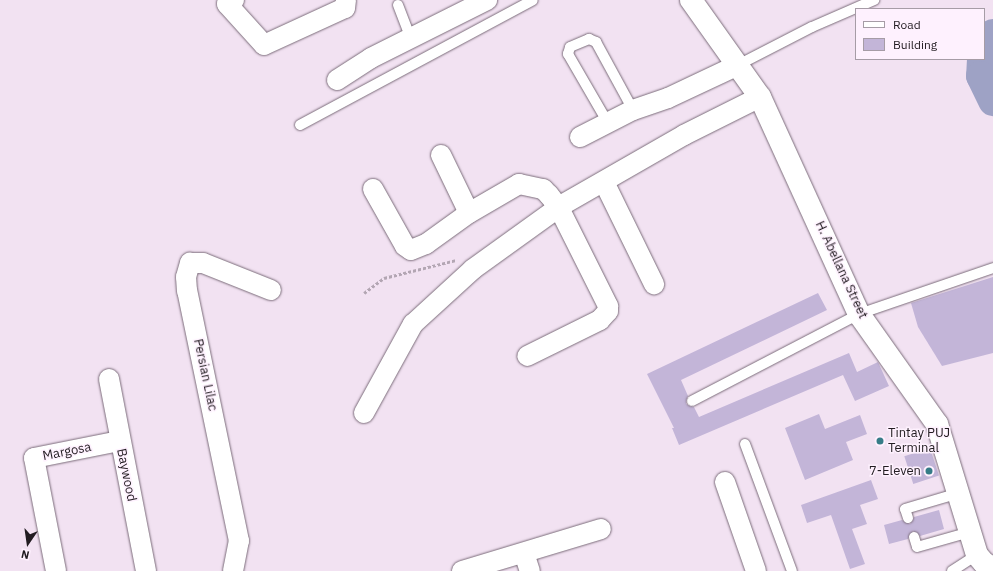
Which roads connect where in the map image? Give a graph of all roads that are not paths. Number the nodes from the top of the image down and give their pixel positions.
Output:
1 (234, 0) edge
2 (346, 0) edge
3 (486, 0) edge
4 (533, 0) edge
5 (691, 0) edge
6 (874, 0) edge
7 (398, 5) dead end
8 (855, 8) edge
9 (856, 8) edge
10 (410, 37) junction
11 (738, 65) junction
12 (337, 80) dead end
13 (760, 97) junction
14 (633, 110) junction
15 (608, 123) junction
16 (300, 125) dead end
17 (580, 137) dead end
18 (441, 155) dead end
19 (604, 182) junction
20 (373, 189) dead end
21 (559, 208) junction
22 (469, 213) junction
23 (993, 268) edge
24 (654, 284) dead end
25 (271, 290) dead end
26 (859, 314) junction
27 (527, 356) dead end
28 (109, 379) dead end
29 (692, 401) dead end
30 (364, 413) dead end
31 (119, 441) junction
32 (745, 444) dead end
33 (725, 482) dead end
34 (959, 493) junction
35 (908, 518) dead end
36 (601, 529) dead end
37 (970, 532) junction
38 (914, 537) dead end
39 (527, 562) edge
40 (986, 563) edge
41 (474, 570) edge
42 (56, 571) edge
43 (146, 571) edge
44 (233, 571) edge
45 (756, 571) edge
46 (792, 571) edge
47 (952, 571) edge

1 - 2 street
3 - 10 street
4 - 16 lane
5 - 11 main road, H. Abellana Street
6 - 9 lane
7 - 10 lane
8 - 11 lane
10 - 12 street
11 - 13 main road, H. Abellana Street
11 - 14 street
13 - 19 street
13 - 26 main road, H. Abellana Street
14 - 15 street
14 - 15 lane
15 - 17 street
18 - 22 street
19 - 21 street
19 - 24 street
20 - 22 street
21 - 22 street
21 - 27 street
21 - 30 street
23 - 26 lane
25 - 44 street, Persian Lilac
26 - 29 lane
26 - 34 main road, H. Abellana Street
28 - 31 street, Baywood
31 - 42 street, Margosa
31 - 43 street, Baywood
32 - 46 lane
33 - 45 street
34 - 35 lane
34 - 37 main road, H. Abellana Street
36 - 39 street
37 - 38 lane
37 - 40 main road, H. Abellana Street
39 - 41 street
40 - 47 lane

